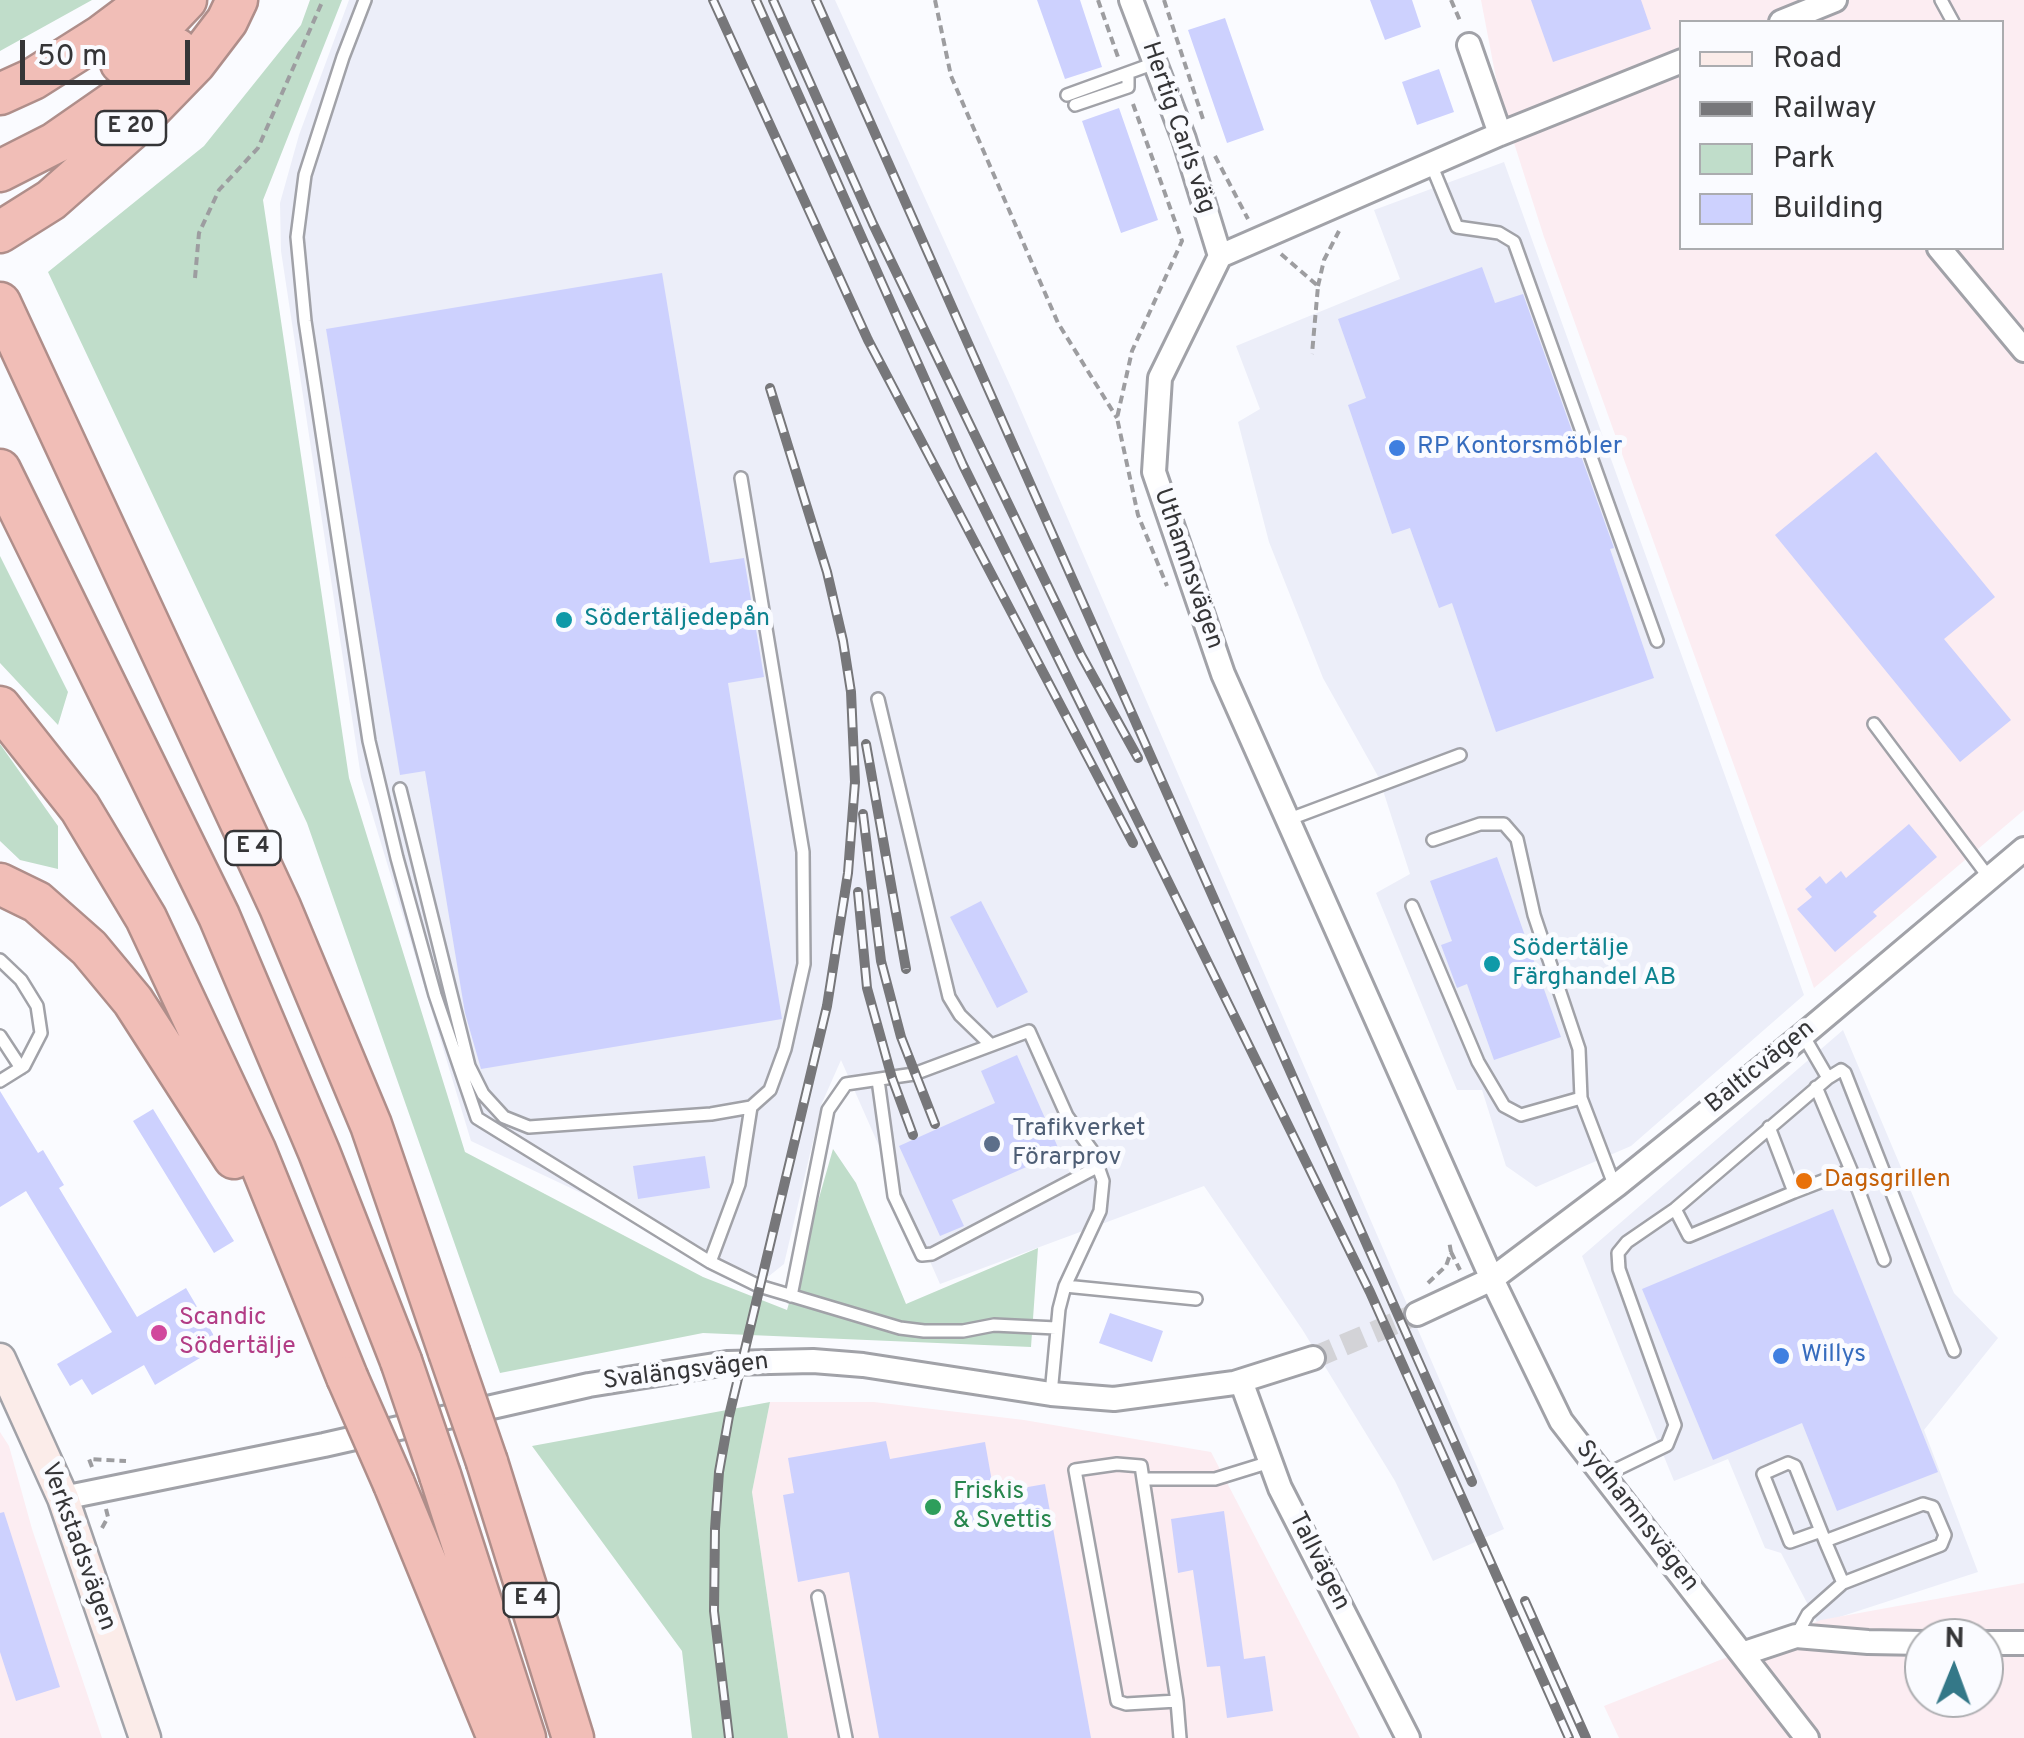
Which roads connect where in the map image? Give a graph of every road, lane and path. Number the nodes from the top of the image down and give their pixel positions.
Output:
1 (149, 0) edge
2 (186, 0) edge
3 (222, 0) edge
4 (237, 0) edge
5 (323, 0) edge
6 (365, 0) edge
7 (935, 0) edge
8 (1132, 0) edge
9 (1164, 0) edge
10 (1835, 0) edge
11 (1786, 20) edge
12 (1469, 46) dead end
13 (1679, 62) edge
14 (1156, 63) junction
15 (0, 94) edge
16 (1071, 100) dead end
17 (1204, 122) dead end
18 (1500, 134) junction
19 (0, 144) edge
20 (1215, 156) dead end
21 (1431, 164) junction
22 (0, 171) edge
23 (0, 232) edge
24 (1259, 240) junction
25 (1941, 250) edge
26 (1220, 256) junction
27 (195, 278) dead end
28 (2, 291) edge
29 (2024, 350) edge
30 (1312, 354) dead end
31 (1117, 418) dead end
32 (0, 470) edge
33 (741, 478) dead end
34 (1657, 641) dead end
35 (878, 699) dead end
36 (0, 707) edge
37 (1874, 724) dead end
38 (1460, 755) dead end
39 (400, 789) dead end
40 (1287, 820) junction
41 (1433, 840) dead end
42 (2024, 849) edge
43 (1990, 878) junction
44 (0, 884) edge
45 (1412, 906) dead end
46 (0, 960) edge
47 (1803, 1035) junction
48 (0, 1036) edge
49 (992, 1045) junction
50 (20, 1068) junction
51 (1828, 1078) junction
52 (878, 1080) junction
53 (0, 1081) edge
54 (1816, 1087) junction
55 (1581, 1098) junction
56 (751, 1106) junction
57 (1769, 1127) junction
58 (1099, 1166) junction
59 (1851, 1170) junction
60 (1615, 1187) junction
61 (1794, 1192) junction
62 (1675, 1208) junction
63 (1884, 1260) dead end
64 (710, 1262) junction
65 (1492, 1279) junction
66 (307, 1282) junction
67 (1065, 1286) junction
68 (791, 1296) junction
69 (1196, 1299) dead end
70 (1417, 1314) tunnel mouth
71 (1056, 1328) junction
72 (1954, 1351) dead end
73 (1313, 1358) tunnel mouth
74 (0, 1359) edge
75 (1241, 1381) junction
76 (1052, 1394) junction
77 (1270, 1462) junction
78 (1603, 1476) junction
79 (1142, 1479) junction
80 (63, 1498) junction
81 (1823, 1536) junction
82 (1844, 1584) junction
83 (818, 1597) dead end
84 (1796, 1636) junction
85 (1904, 1642) edge
86 (1742, 1654) junction
87 (1177, 1700) junction
88 (145, 1738) edge
89 (498, 1738) edge
90 (525, 1738) edge
91 (573, 1738) edge
92 (846, 1738) edge
93 (1180, 1738) edge
94 (1408, 1738) edge
95 (1808, 1738) edge

1 - 15 highway
2 - 19 highway
3 - 22 highway
4 - 23 highway, E 20
5 - 27 path
6 - 64 lane
7 - 31 path
8 - 14 street, Hertig Carls väg
9 - 17 path
10 - 11 street
12 - 18 street
13 - 18 street
14 - 16 lane
14 - 26 street, Hertig Carls väg
18 - 21 street
20 - 24 path
21 - 24 street
21 - 34 lane
24 - 26 street
24 - 30 path
25 - 29 street
26 - 40 street, Uthamnsvägen
28 - 91 highway, E 4, bridge
32 - 90 highway, E 4, bridge
33 - 56 lane
35 - 49 lane
36 - 66 highway
37 - 43 lane
38 - 40 lane
39 - 56 lane
40 - 65 street, Uthamnsvägen
41 - 55 lane
42 - 43 street, Balticvägen
43 - 47 street, Balticvägen
44 - 66 highway
45 - 55 lane
46 - 50 lane
47 - 51 lane
47 - 60 street, Balticvägen
48 - 50 lane
49 - 52 lane
49 - 58 lane
50 - 53 lane
51 - 54 lane
51 - 72 lane
52 - 58 lane
52 - 68 lane
54 - 57 lane
54 - 59 lane
55 - 60 lane
56 - 64 lane
57 - 61 lane
57 - 62 lane
58 - 67 lane
59 - 61 lane
59 - 63 lane
60 - 65 street, Balticvägen
61 - 62 lane
62 - 78 lane
64 - 68 lane
65 - 70 street
65 - 78 street, Sydhamnsvägen
66 - 89 highway, bridge
67 - 69 lane
67 - 71 lane
68 - 71 lane
71 - 76 lane
73 - 75 street, Svalängsvägen
74 - 80 main road, Verkstadsvägen
75 - 76 street, Svalängsvägen
75 - 77 street, Tallvägen
76 - 80 street, Svalängsvägen
77 - 79 lane
77 - 94 street, Tallvägen
78 - 86 street, Sydhamnsvägen
79 - 87 lane
79 - 87 lane
80 - 88 main road, Verkstadsvägen
81 - 81 lane
81 - 82 lane
81 - 82 lane
82 - 84 lane
83 - 92 lane
84 - 85 street
84 - 86 street
86 - 95 street, Sydhamnsvägen
87 - 93 lane

